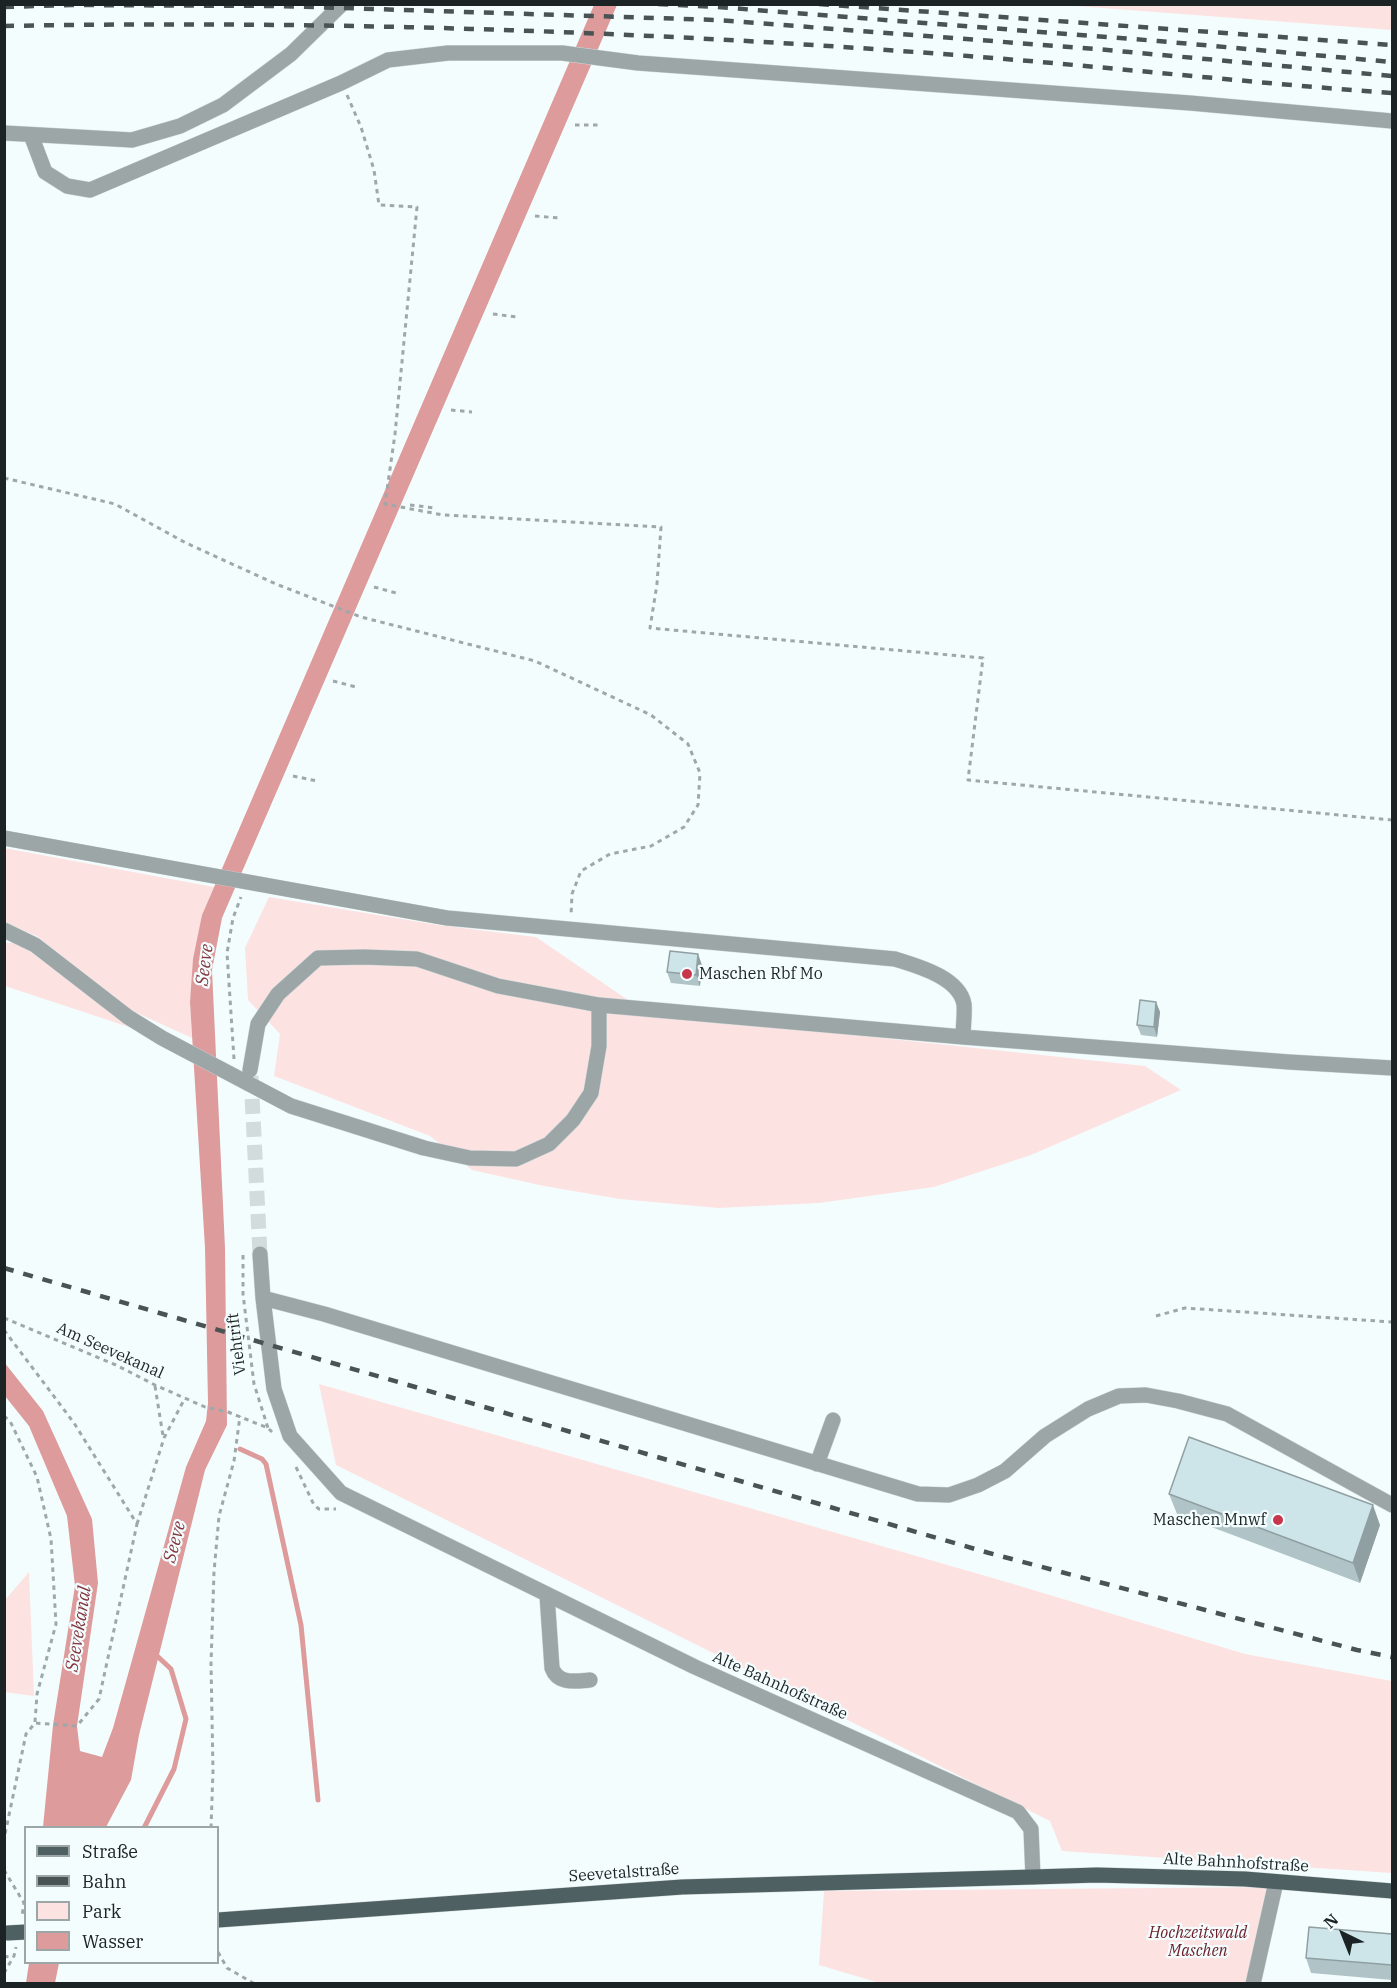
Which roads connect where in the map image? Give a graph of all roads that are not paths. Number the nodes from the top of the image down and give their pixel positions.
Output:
1 (342, 4) edge
2 (1392, 121) edge
3 (6, 128) edge
4 (31, 135) junction
5 (4, 838) edge
6 (4, 930) edge
7 (599, 1005) junction
8 (963, 1037) junction
9 (1392, 1068) edge
10 (250, 1070) tunnel mouth
11 (260, 1254) tunnel mouth
12 (263, 1298) junction
13 (833, 1420) dead end
14 (817, 1464) junction
15 (1392, 1505) edge
16 (547, 1594) junction
17 (590, 1680) dead end
18 (1033, 1877) junction
19 (1276, 1882) junction
20 (1392, 1891) edge
21 (222, 1920) edge
22 (24, 1932) edge
23 (6, 1933) edge
24 (1253, 1983) edge

1 - 4 street
2 - 4 street
3 - 4 street
5 - 8 street
6 - 7 street
7 - 8 street
7 - 10 street
8 - 9 street
11 - 12 street, Alte Bahnhofstraße
12 - 14 street
12 - 16 street, Alte Bahnhofstraße
13 - 14 street
14 - 15 street
16 - 17 street
16 - 18 street, Alte Bahnhofstraße
18 - 19 main road, Alte Bahnhofstraße
18 - 21 main road, Seevetalstraße
19 - 20 main road, Alte Bahnhofstraße
19 - 24 street
22 - 23 main road, bridge

